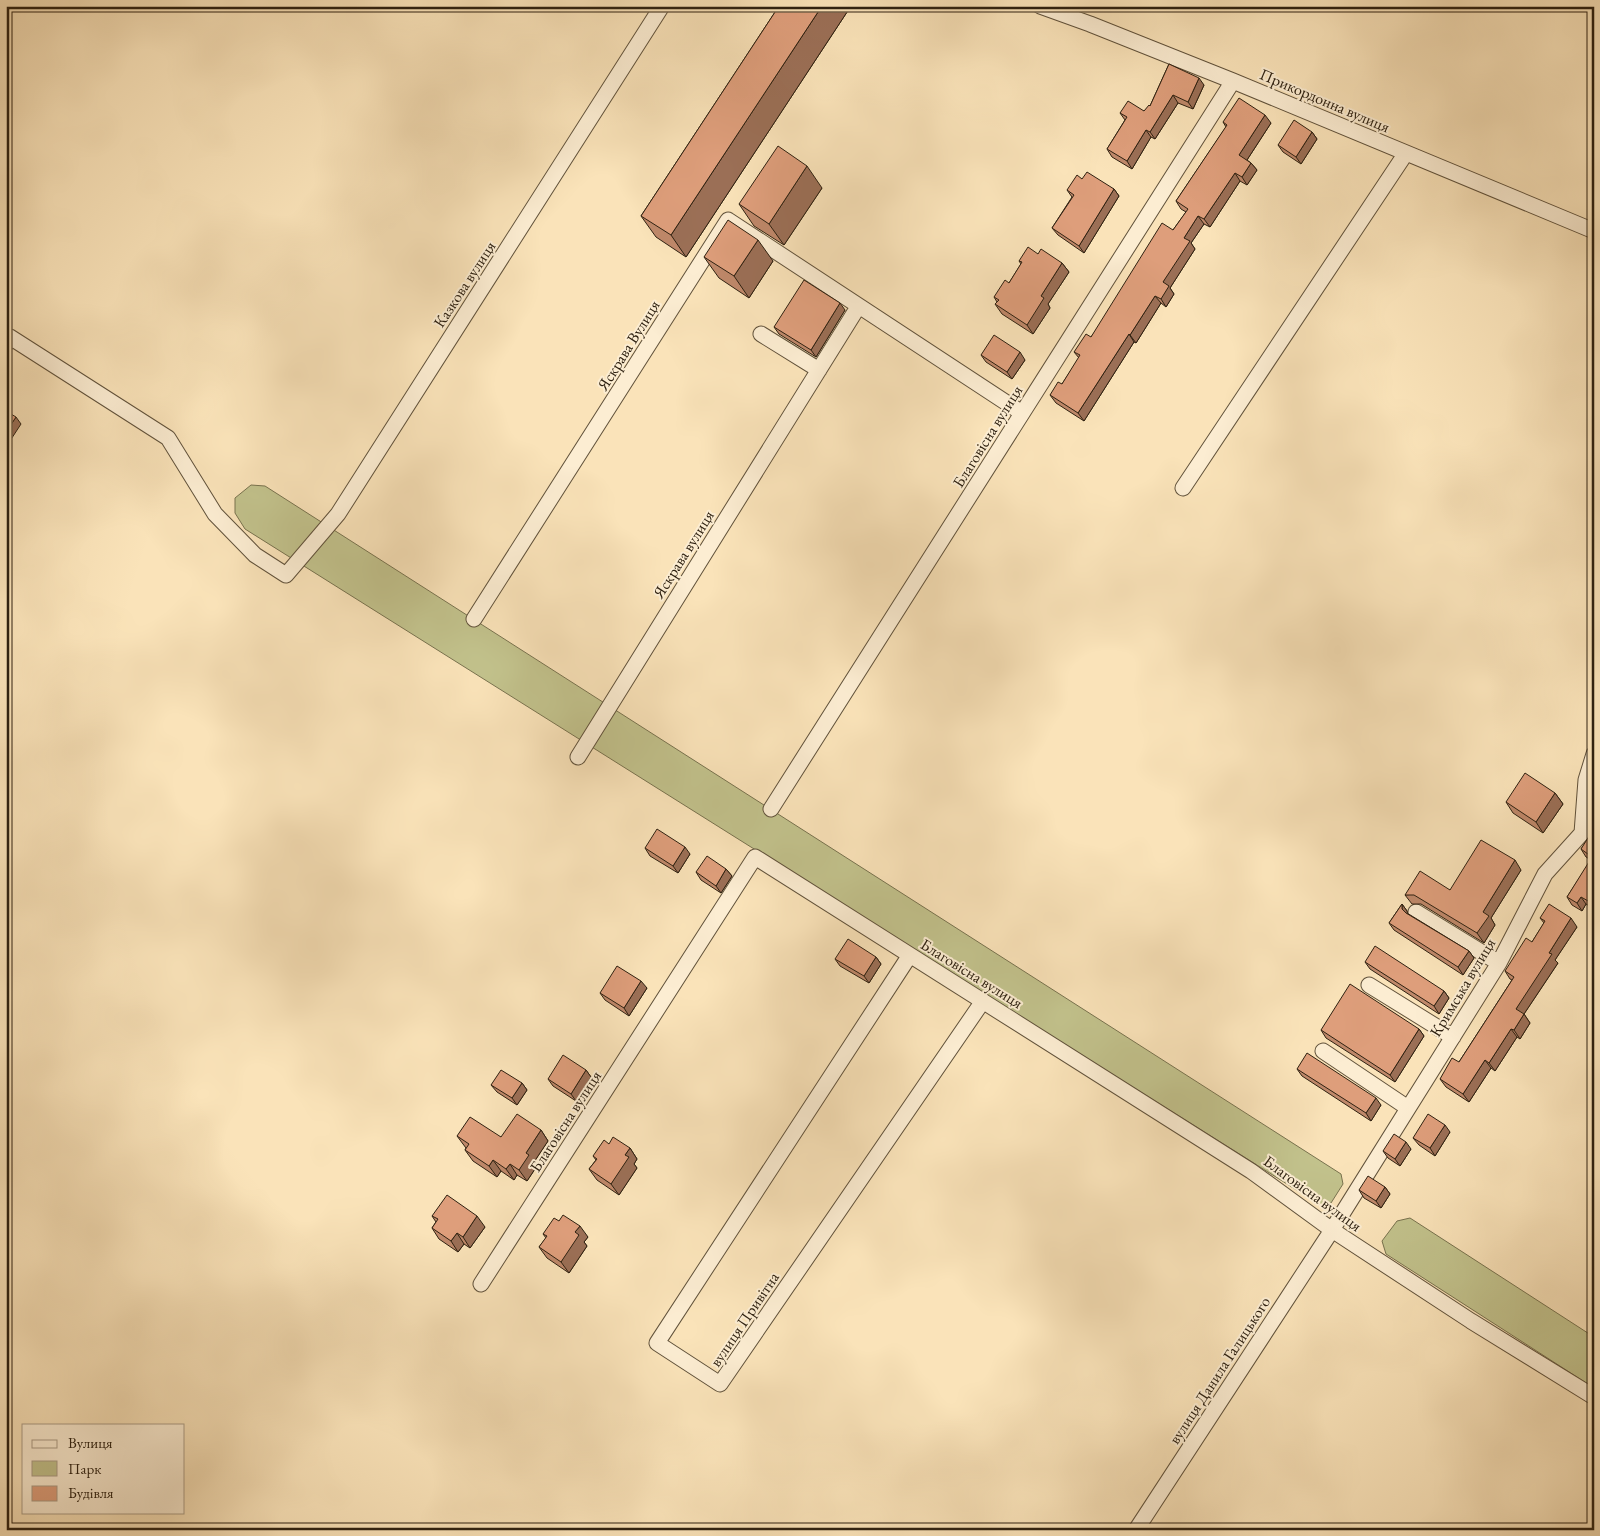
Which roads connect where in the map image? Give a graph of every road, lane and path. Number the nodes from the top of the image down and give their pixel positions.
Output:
1 (662, 6) edge
2 (1040, 6) edge
3 (1233, 81) junction
4 (1406, 153) junction
5 (1594, 231) edge
6 (858, 307) junction
7 (762, 334) dead end
8 (6, 344) edge
9 (819, 370) junction
10 (1022, 413) junction
11 (1183, 488) dead end
12 (474, 620) dead end
13 (1594, 754) edge
14 (578, 757) dead end
15 (771, 809) dead end
16 (1416, 912) dead end
17 (910, 955) junction
18 (1499, 963) junction
19 (1369, 985) dead end
20 (983, 1001) junction
21 (1453, 1037) junction
22 (1323, 1051) dead end
23 (1408, 1108) junction
24 (1332, 1230) junction
25 (481, 1284) dead end
26 (1594, 1397) edge
27 (1136, 1530) edge

1 - 8 street, Казкова вулиця
2 - 3 street, Прикордонна вулиця
3 - 4 street, Прикордонна вулиця
3 - 10 street, Благовісна вулиця
4 - 5 street, Прикордонна вулиця
4 - 11 street
6 - 9 street, Яскрава вулиця
6 - 10 street
6 - 12 street, Яскрава Вулиця
7 - 9 street
9 - 14 street, Яскрава вулиця
10 - 15 street, Благовісна вулиця
13 - 18 street, Кримська вулиця
16 - 18 street
17 - 20 street, Благовісна вулиця
17 - 20 street, вулиця Привітна
17 - 25 street, Благовісна вулиця
18 - 21 street, Кримська вулиця
19 - 21 street
20 - 24 street, Благовісна вулиця
21 - 23 street, Кримська вулиця
22 - 23 street
23 - 24 street, Кримська вулиця
24 - 26 street, Благовісна вулиця
24 - 27 street, вулиця Данила Галицького

